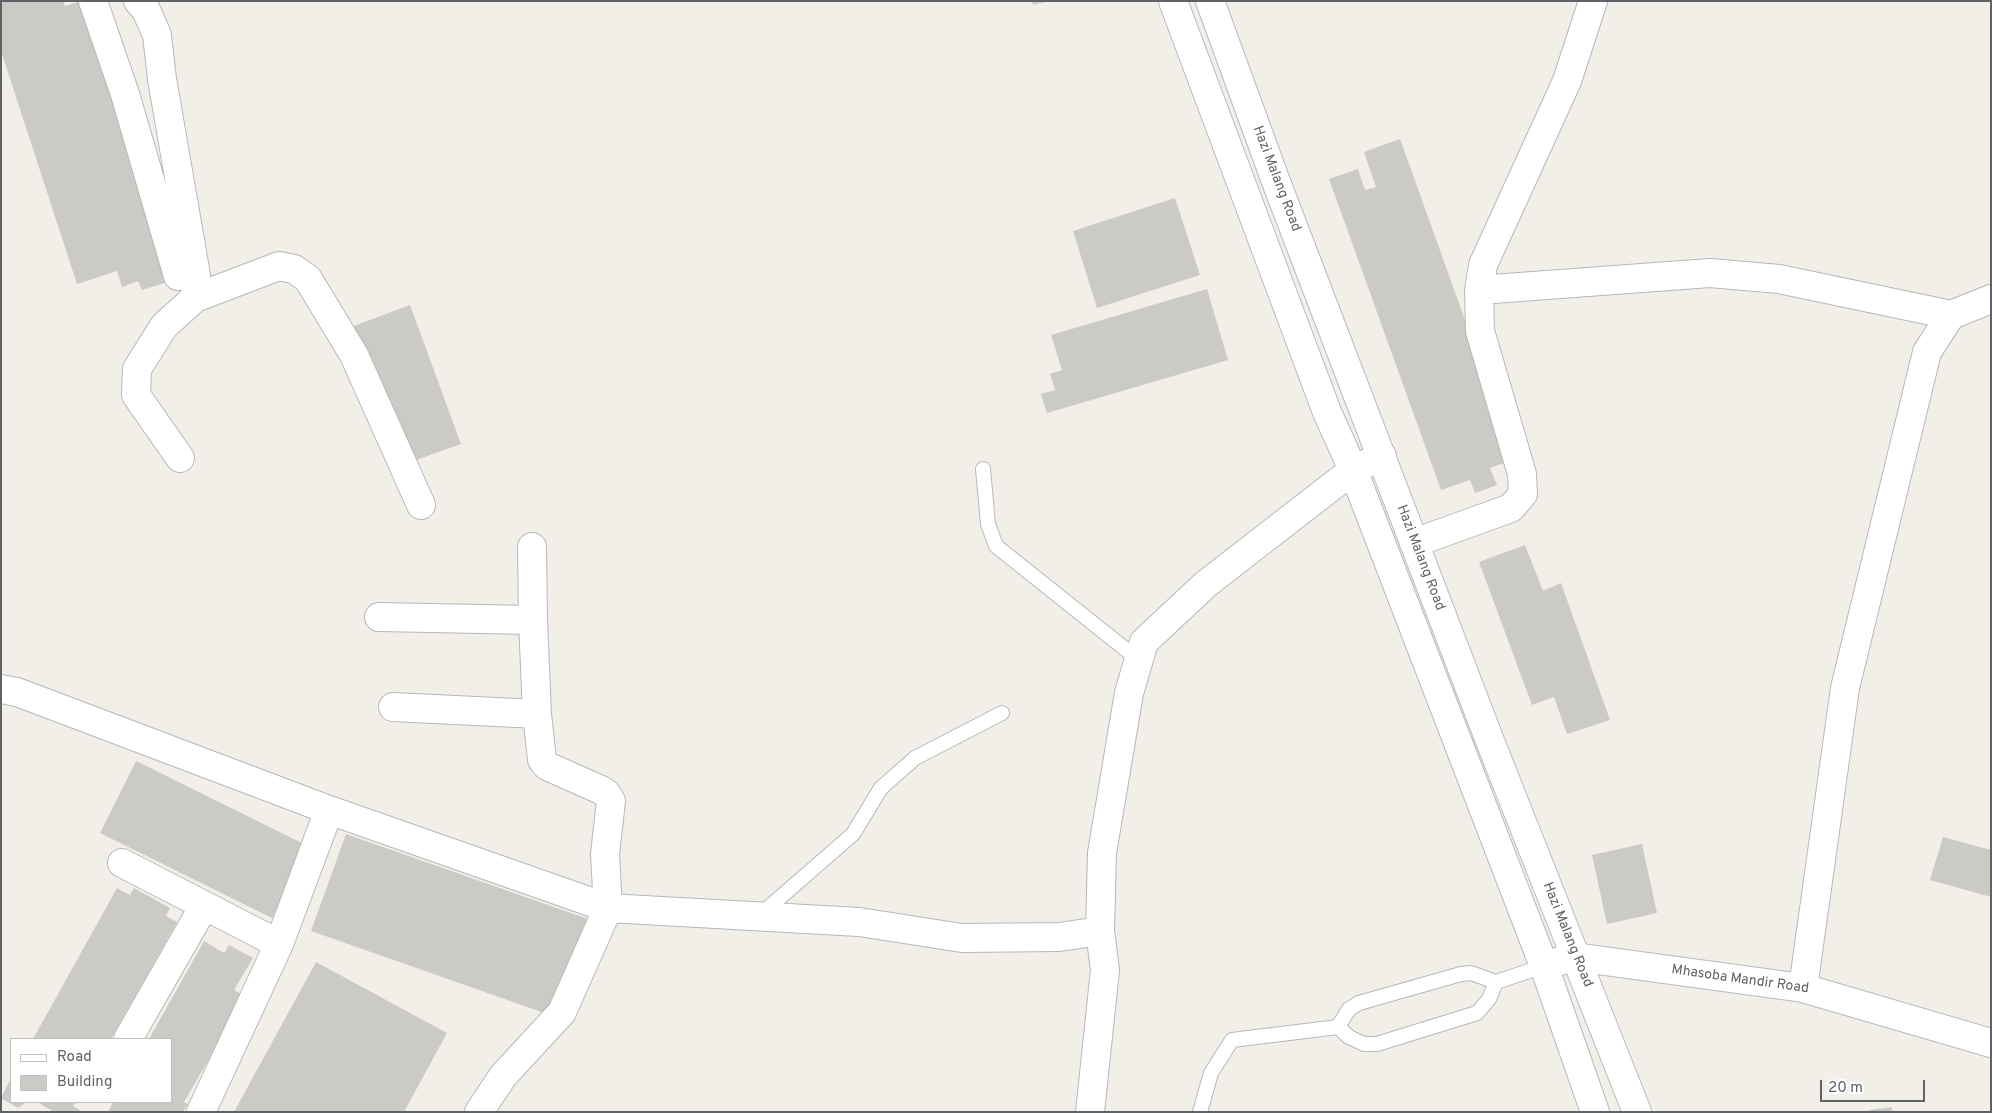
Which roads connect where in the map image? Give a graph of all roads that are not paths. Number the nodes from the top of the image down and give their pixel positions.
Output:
1 (93, 1) edge
2 (138, 1) edge
3 (1173, 1) edge
4 (1210, 1) edge
5 (1593, 1) edge
6 (178, 276) dead end
7 (1479, 290) junction
8 (195, 298) junction
9 (1991, 298) edge
10 (1951, 315) junction
11 (1382, 456) junction
12 (180, 458) dead end
13 (983, 469) dead end
14 (1353, 470) junction
15 (421, 505) dead end
16 (1414, 543) junction
17 (532, 546) dead end
18 (379, 618) dead end
19 (533, 620) junction
20 (1139, 660) junction
21 (1, 689) edge
22 (393, 707) dead end
23 (1002, 713) dead end
24 (537, 714) junction
25 (329, 810) junction
26 (122, 863) dead end
27 (204, 906) junction
28 (608, 908) junction
29 (760, 916) junction
30 (1100, 931) junction
31 (279, 944) junction
32 (1575, 957) junction
33 (1544, 966) junction
34 (1496, 982) junction
35 (1803, 988) junction
36 (1338, 1027) junction
37 (129, 1038) edge
38 (1991, 1043) edge
39 (201, 1112) edge
40 (479, 1112) edge
41 (1090, 1112) edge
42 (1200, 1112) edge
43 (1595, 1112) edge
44 (1637, 1112) edge

1 - 6 street
2 - 8 street
3 - 14 street
4 - 11 street, Hazi Malang Road
5 - 7 street
7 - 10 street
7 - 16 street
8 - 12 street
8 - 15 street
9 - 10 street
10 - 35 street
11 - 14 street
11 - 16 street, Hazi Malang Road
13 - 20 lane
14 - 20 street
14 - 33 street
16 - 32 street, Hazi Malang Road
17 - 19 street
18 - 19 street
19 - 24 street
20 - 30 street
21 - 25 street
22 - 24 street
23 - 29 lane
24 - 28 street
25 - 28 street
25 - 31 street
26 - 27 street
27 - 31 street
27 - 37 street
28 - 29 street
28 - 40 street
29 - 30 street
30 - 41 street
31 - 39 street
32 - 33 street, Mhasoba Mandir Road
32 - 35 street, Mhasoba Mandir Road
32 - 44 street, Hazi Malang Road
33 - 34 lane
33 - 43 street
34 - 36 lane
34 - 36 lane
35 - 38 street, Mhasoba Mandir Road
36 - 42 lane

